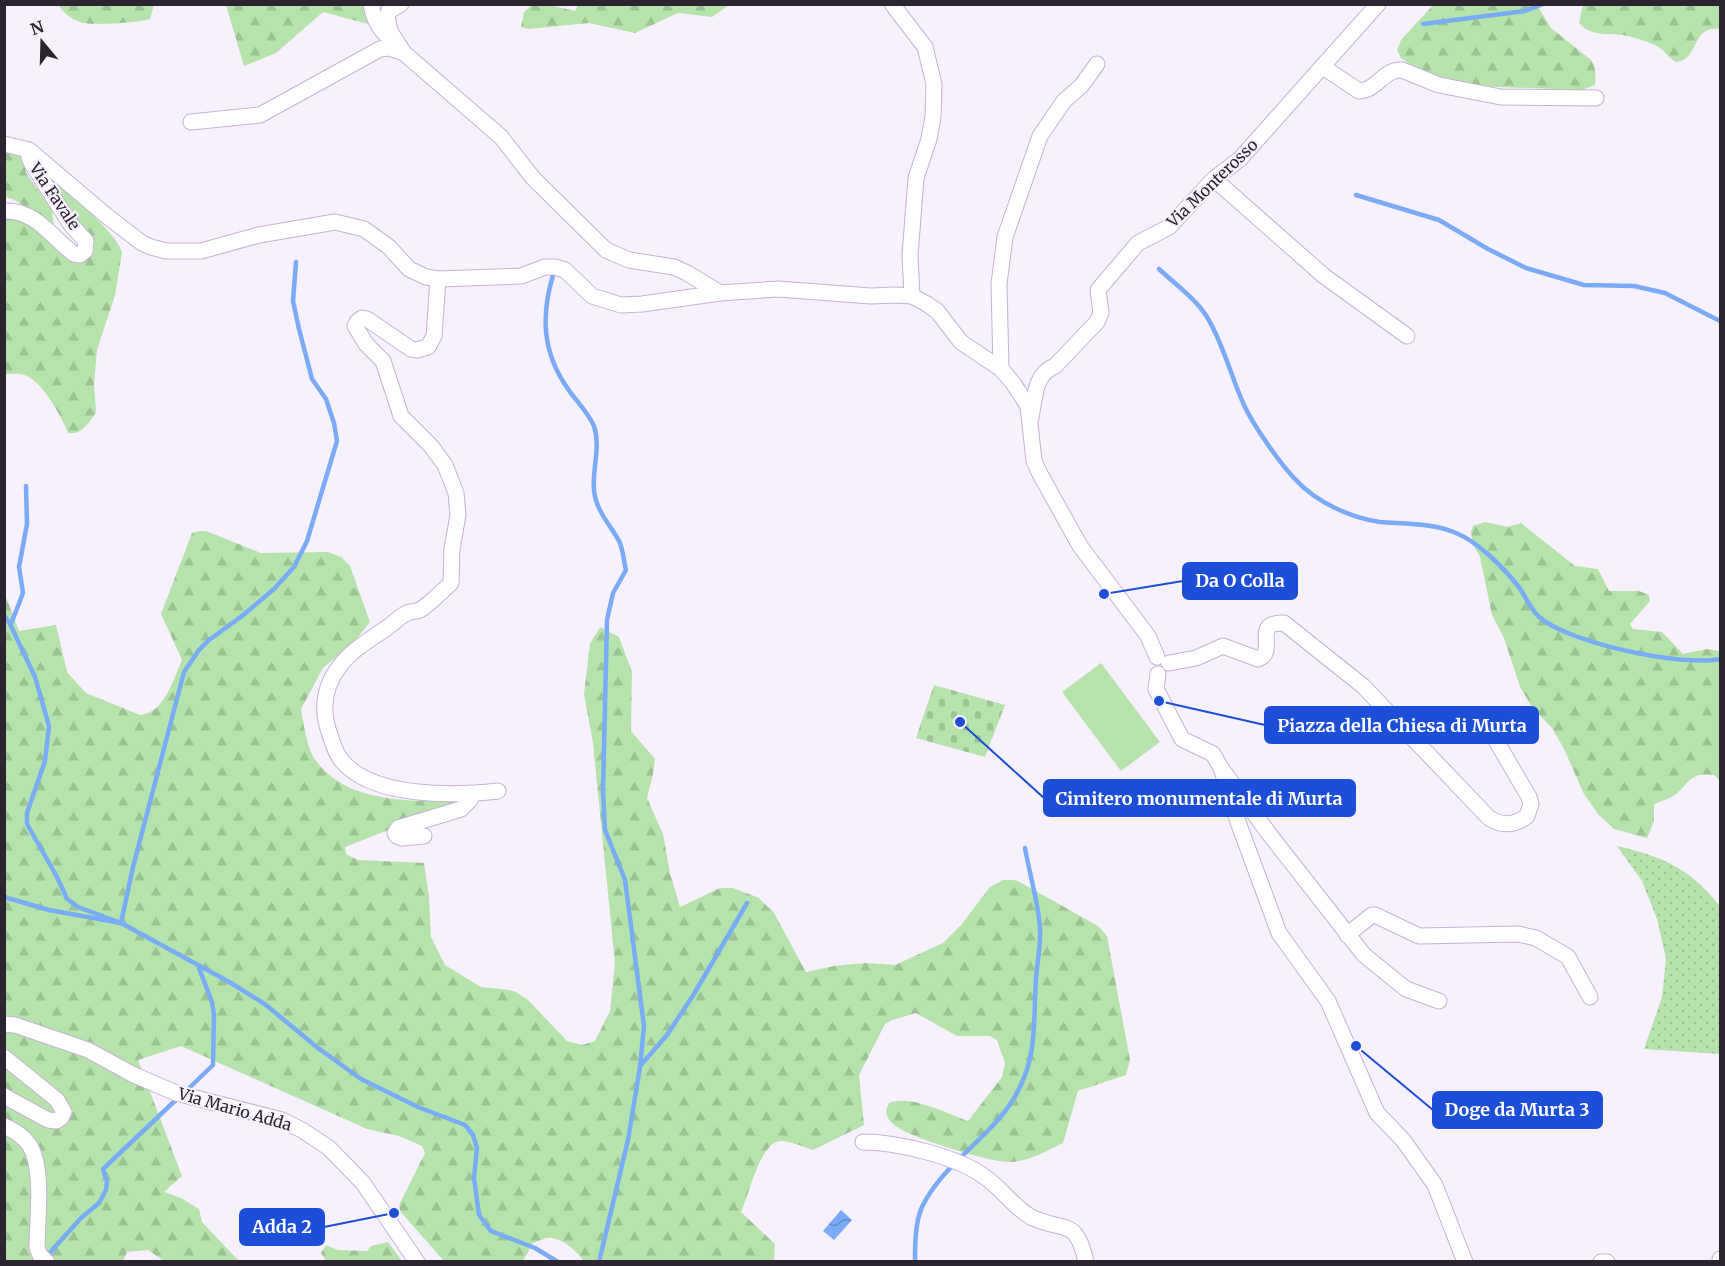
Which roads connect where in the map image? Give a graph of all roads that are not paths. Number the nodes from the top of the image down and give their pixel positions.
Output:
1 (371, 4) edge
2 (401, 4) edge
3 (892, 4) edge
4 (1377, 4) edge
5 (404, 52) junction
6 (1097, 64) dead end
7 (1323, 67) junction
8 (1596, 98) dead end
9 (191, 122) dead end
10 (4, 144) edge
11 (29, 150) junction
12 (1214, 179) junction
13 (4, 211) edge
14 (438, 279) junction
15 (720, 293) junction
16 (912, 297) junction
17 (1407, 336) dead end
18 (1001, 369) junction
19 (1030, 421) junction
20 (1161, 665) junction
21 (1495, 739) dead end
22 (1221, 768) junction
23 (498, 791) dead end
24 (468, 794) junction
25 (424, 836) dead end
26 (1347, 935) junction
27 (1590, 997) dead end
28 (1439, 1001) dead end
29 (4, 1024) edge
30 (4, 1058) edge
31 (4, 1096) edge
32 (4, 1126) edge
33 (863, 1142) dead end
34 (47, 1262) edge
35 (417, 1262) edge
36 (1086, 1262) edge
37 (1465, 1262) edge
38 (1601, 1262) edge
39 (1607, 1262) edge

1 - 5 street
2 - 5 street
3 - 16 street
4 - 7 street, Via Monterosso
5 - 9 street
5 - 15 street
6 - 18 street
7 - 8 street
7 - 12 street, Via Monterosso
10 - 11 street
11 - 13 street, Via Favale
11 - 14 street
12 - 17 street
12 - 19 street, Via Monterosso
14 - 15 street
14 - 24 street
15 - 16 street
16 - 18 street
18 - 19 street
19 - 20 street
20 - 21 street
20 - 22 street
22 - 26 street
22 - 37 street
23 - 24 street
24 - 25 street
26 - 27 street
26 - 28 street
29 - 35 street, Via Mario Adda
30 - 31 street
32 - 34 street
33 - 36 street
38 - 39 street

